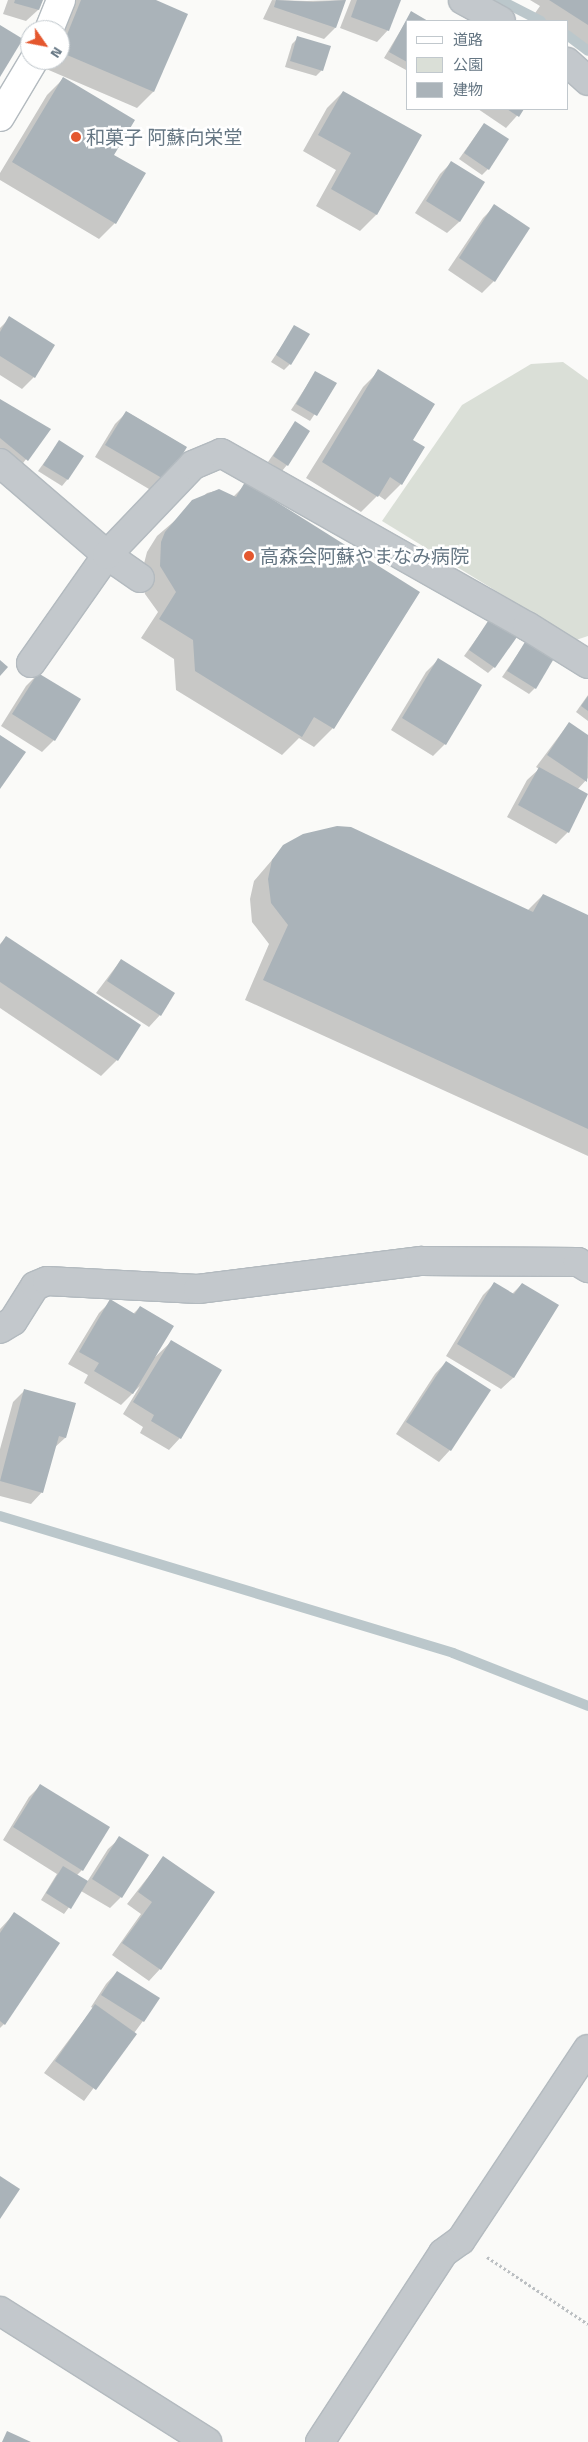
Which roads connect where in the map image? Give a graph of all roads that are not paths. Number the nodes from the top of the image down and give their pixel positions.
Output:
1 (61, 0) edge
2 (463, 0) edge
3 (54, 20) edge
4 (499, 20) edge
5 (568, 63) edge
6 (28, 70) edge
7 (588, 81) edge
8 (0, 117) edge
9 (0, 463) edge
10 (107, 555) junction
11 (140, 578) dead end
12 (31, 663) dead end
13 (588, 664) edge
14 (585, 1258) edge
15 (0, 1329) edge
16 (588, 2049) edge
17 (0, 2311) edge
18 (206, 2442) edge
19 (320, 2442) edge

1 - 3 main road
2 - 4 street
5 - 7 street
6 - 8 main road
9 - 10 street
10 - 11 street
10 - 12 street
10 - 13 street
14 - 15 street
16 - 19 street
17 - 18 street

